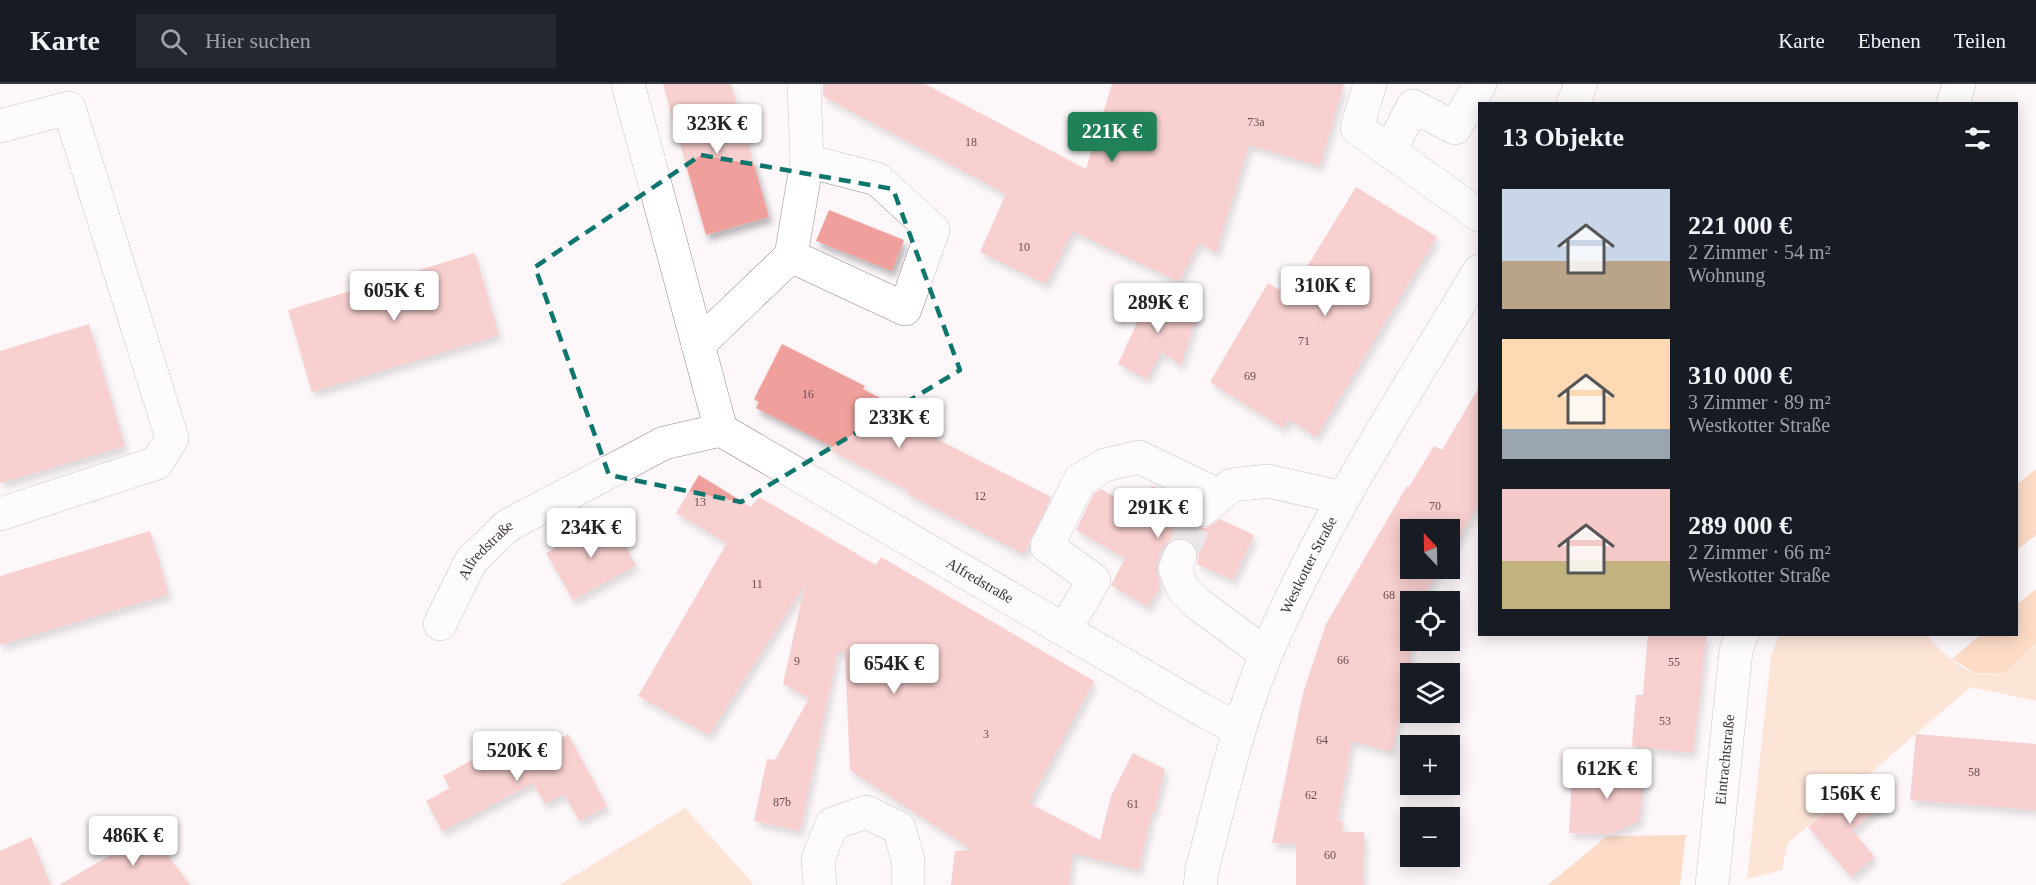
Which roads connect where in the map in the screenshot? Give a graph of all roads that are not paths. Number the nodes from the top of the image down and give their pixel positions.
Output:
1 (628, 84) edge
2 (804, 84) edge
3 (1370, 84) edge
4 (1480, 84) edge
5 (1581, 84) edge
6 (1959, 84) edge
7 (1574, 102) edge
8 (1954, 102) edge
9 (0, 126) edge
10 (1390, 151) junction
11 (807, 161) junction
12 (1478, 214) edge
13 (791, 256) junction
14 (1478, 273) edge
15 (698, 345) junction
16 (721, 429) junction
17 (1343, 498) junction
18 (0, 514) edge
19 (1180, 555) tunnel mouth
20 (440, 624) dead end
21 (1065, 630) junction
22 (1741, 636) edge
23 (1266, 654) junction
24 (1239, 729) junction
25 (820, 885) edge
26 (908, 885) edge
27 (1200, 885) edge
28 (1712, 885) edge

1 - 15 street
2 - 11 street
3 - 10 street
4 - 10 street
5 - 7 street
6 - 8 street
9 - 18 street
10 - 12 street
11 - 13 street
11 - 13 street
13 - 15 street
14 - 17 street, Westkotter Straße
15 - 16 street
16 - 20 street, Alfredstraße
16 - 21 street, Alfredstraße
17 - 21 street
17 - 23 street, Westkotter Straße
19 - 23 street
21 - 24 street, Alfredstraße
22 - 28 street, Eintrachtstraße
23 - 24 street, Westkotter Straße
24 - 27 street, Westkotter Straße
25 - 26 street

